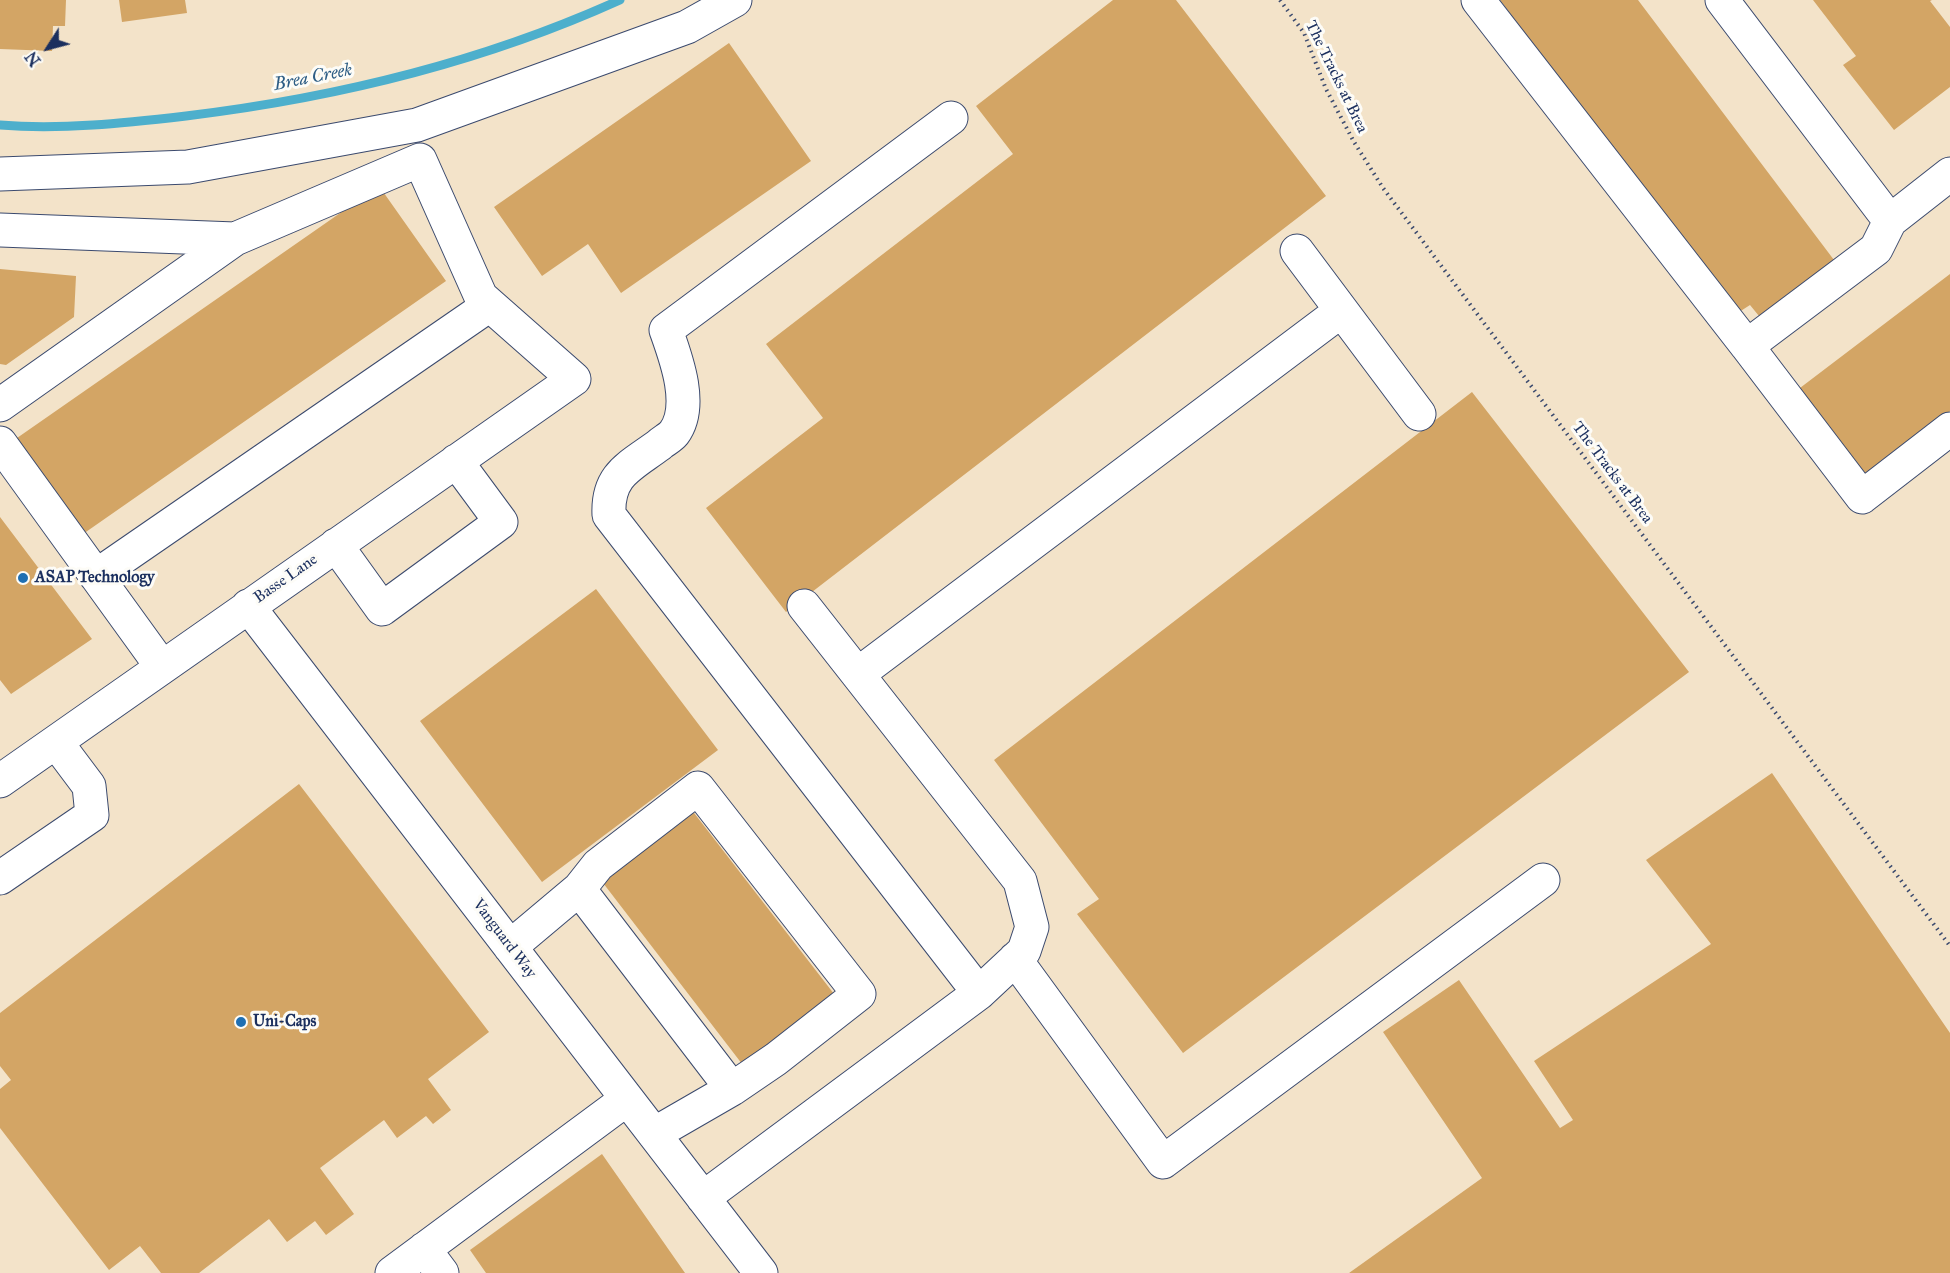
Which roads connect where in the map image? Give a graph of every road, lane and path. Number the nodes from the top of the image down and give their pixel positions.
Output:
1 (735, 0) edge
2 (1280, 0) edge
3 (1478, 0) edge
4 (1722, 0) edge
5 (951, 118) dead end
6 (0, 174) edge
7 (1950, 174) edge
8 (1890, 221) junction
9 (0, 230) edge
10 (235, 239) junction
11 (1297, 251) dead end
12 (488, 306) junction
13 (1341, 311) junction
14 (1747, 346) junction
15 (0, 405) edge
16 (1419, 414) dead end
17 (1950, 429) edge
18 (0, 443) edge
19 (456, 461) junction
20 (336, 545) junction
21 (96, 576) junction
22 (248, 606) junction
23 (804, 606) dead end
24 (162, 667) junction
25 (858, 675) junction
26 (56, 742) junction
27 (4, 770) edge
28 (1, 875) edge
29 (1543, 879) dead end
30 (579, 889) junction
31 (1950, 945) edge
32 (510, 947) junction
33 (1015, 959) junction
34 (979, 993) junction
35 (732, 1089) junction
36 (627, 1099) junction
37 (654, 1134) junction
38 (704, 1198) junction
39 (433, 1261) edge
40 (392, 1273) edge
41 (761, 1273) edge

1 - 6 street
2 - 31 path, The Tracks at Brea
3 - 14 street
4 - 8 street
5 - 34 street
7 - 8 street
8 - 14 street
9 - 10 street
10 - 12 street
10 - 15 street
11 - 13 street
12 - 19 street, Basse Lane
12 - 21 street
13 - 16 street
13 - 25 street
14 - 17 street
18 - 21 street
19 - 20 street, Basse Lane
19 - 20 street
20 - 22 street, Basse Lane
21 - 24 street
22 - 24 street, Basse Lane
22 - 32 street, Vanguard Way
23 - 25 street
24 - 26 street, Basse Lane
25 - 33 street
26 - 27 street, Basse Lane
26 - 28 street
29 - 33 street
30 - 32 street
30 - 35 street
30 - 35 street
32 - 36 street, Vanguard Way
33 - 34 street
34 - 38 street
35 - 37 street
36 - 37 street, Vanguard Way
36 - 39 street
37 - 38 street, Vanguard Way
38 - 41 street, Vanguard Way
39 - 40 street

